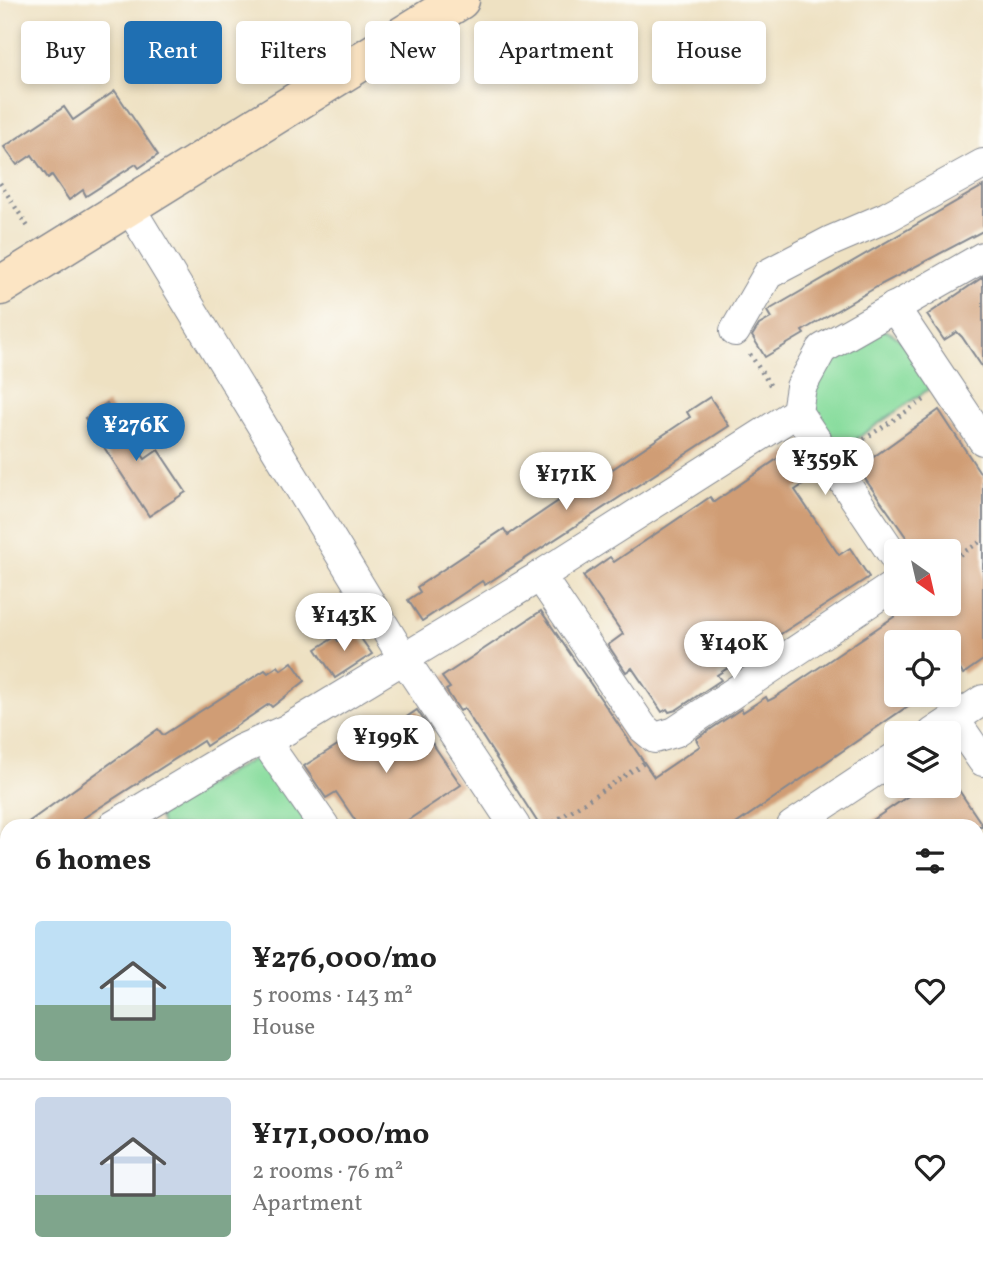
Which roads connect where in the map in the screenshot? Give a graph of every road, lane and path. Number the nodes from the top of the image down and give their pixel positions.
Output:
1 (460, 0) edge
2 (983, 164) edge
3 (0, 183) edge
4 (128, 205) junction
5 (47, 257) junction
6 (983, 257) edge
7 (0, 286) edge
8 (894, 307) junction
9 (735, 331) joint
10 (946, 385) junction
11 (797, 412) junction
12 (983, 439) edge
13 (831, 461) junction
14 (983, 540) edge
15 (884, 541) edge
16 (961, 554) edge
17 (540, 576) junction
18 (884, 592) edge
19 (404, 659) junction
20 (983, 699) edge
21 (950, 721) edge
22 (655, 738) junction
23 (265, 741) junction
24 (961, 742) edge
25 (983, 761) edge
26 (884, 765) edge
27 (146, 818) edge
28 (319, 819) edge
29 (510, 819) edge
30 (559, 819) edge
31 (803, 819) edge

1 - 4 street
2 - 9 street
3 - 5 path
4 - 5 street
4 - 19 street
5 - 7 street
6 - 8 street
8 - 10 street
8 - 11 street
9 - 11 path
10 - 12 street
10 - 13 path
11 - 13 street
11 - 17 street
13 - 15 street
14 - 16 path
17 - 19 street
17 - 22 street
18 - 22 street
19 - 23 street
19 - 29 street
20 - 21 street
22 - 30 path
23 - 27 street
23 - 28 street
24 - 25 street
26 - 31 street

